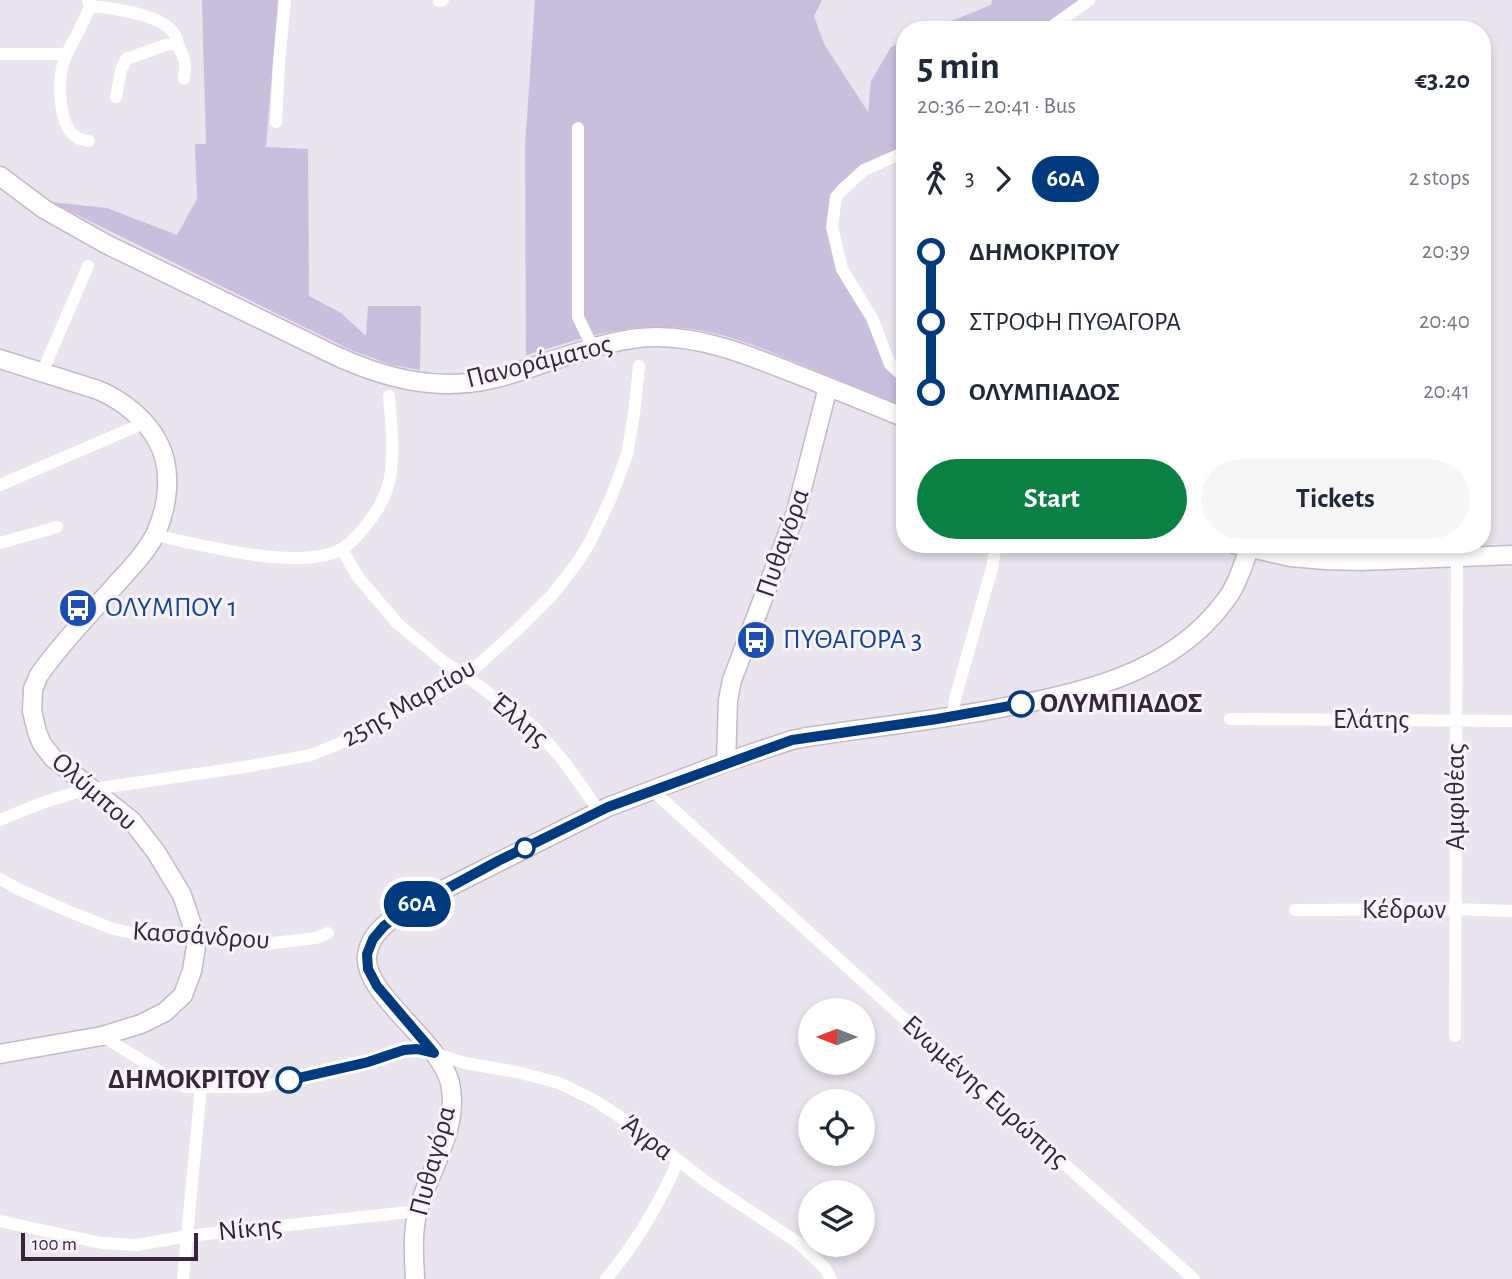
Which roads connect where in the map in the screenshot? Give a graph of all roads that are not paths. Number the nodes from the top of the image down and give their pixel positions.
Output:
1 (285, 0) edge
2 (1089, 0) edge
3 (89, 3) edge
4 (1059, 21) edge
5 (177, 43) junction
6 (0, 54) edge
7 (66, 54) junction
8 (184, 79) dead end
9 (116, 97) dead end
10 (276, 122) dead end
11 (579, 128) dead end
12 (89, 141) dead end
13 (896, 156) edge
14 (0, 176) edge
15 (88, 266) dead end
16 (593, 348) junction
17 (0, 359) edge
18 (639, 366) dead end
19 (896, 369) edge
20 (42, 373) junction
21 (828, 387) junction
22 (389, 396) dead end
23 (896, 414) edge
24 (144, 423) junction
25 (0, 485) edge
26 (57, 527) dead end
27 (155, 535) junction
28 (0, 543) edge
29 (342, 549) junction
30 (994, 553) edge
31 (1240, 553) edge
32 (1273, 553) edge
33 (1512, 555) edge
34 (1457, 557) junction
35 (466, 676) junction
36 (953, 716) junction
37 (1230, 719) dead end
38 (1456, 721) junction
39 (1512, 721) edge
40 (726, 762) junction
41 (94, 789) junction
42 (652, 790) junction
43 (599, 811) junction
44 (0, 820) edge
45 (0, 879) edge
46 (1295, 910) dead end
47 (1455, 910) junction
48 (1512, 911) edge
49 (328, 933) dead end
50 (197, 940) junction
51 (102, 1036) junction
52 (1455, 1036) dead end
53 (434, 1053) junction
54 (0, 1054) edge
55 (201, 1087) junction
56 (678, 1160) junction
57 (418, 1212) junction
58 (0, 1221) edge
59 (188, 1236) junction
60 (831, 1278) edge
61 (183, 1279) edge
62 (415, 1279) edge
63 (606, 1279) edge
64 (1194, 1279) edge

1 - 10 street
2 - 4 street
3 - 5 street
3 - 7 street
5 - 8 street
5 - 9 street
6 - 7 street
7 - 12 street
11 - 16 street
13 - 19 street
14 - 16 street, Πανοράματος
15 - 20 street
16 - 21 street, Πανοράματος
17 - 20 street, Ολύμπου
18 - 35 street, 25ης Μαρτίου
20 - 24 street, Ολύμπου
21 - 23 street, Πανοράματος
21 - 40 street, Πυθαγόρα
22 - 29 street
24 - 25 street
24 - 27 street, Ολύμπου
26 - 28 street
27 - 29 street
27 - 41 street, Ολύμπου
29 - 35 street, Έλλης
30 - 36 street
31 - 36 street
32 - 34 street
33 - 34 street
34 - 38 street, Αμφιθέας
35 - 41 street, 25ης Μαρτίου
35 - 43 street, Έλλης
36 - 40 street
37 - 38 street, Ελάτης
38 - 39 street, Ελάτης
38 - 47 street, Αμφιθέας
40 - 42 street, Πυθαγόρα
41 - 44 street, 25ης Μαρτίου
41 - 50 street, Ολύμπου
42 - 43 street, Πυθαγόρα
42 - 64 street, Ενωμένης Ευρώπης
43 - 53 street, Πυθαγόρα
45 - 50 street, Κασσάνδρου
46 - 47 street, Κέδρων
47 - 48 street, Κέδρων
47 - 52 street, Αμφιθέας
49 - 50 street, Κασσάνδρου
50 - 51 street, Ολύμπου
51 - 54 street, Ολύμπου
51 - 55 street, Άγρα
53 - 55 street, Άγρα
53 - 56 street, Άγρα
53 - 57 street, Πυθαγόρα
55 - 59 street
56 - 60 street, Άγρα
56 - 63 street
57 - 59 street, Νίκης
57 - 62 street, Πυθαγόρα
58 - 59 street, Νίκης
59 - 61 street

